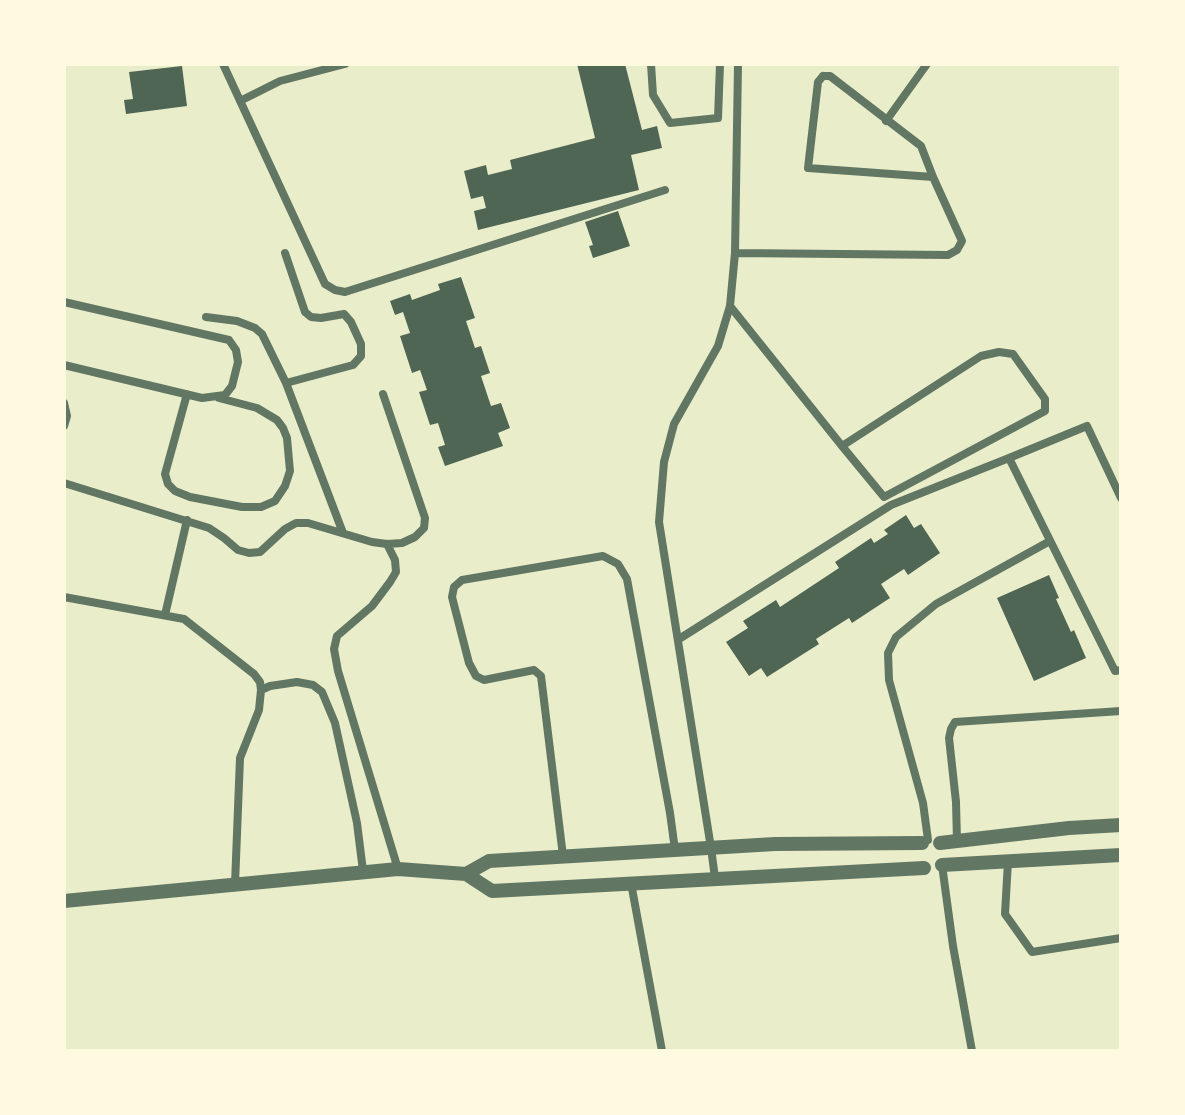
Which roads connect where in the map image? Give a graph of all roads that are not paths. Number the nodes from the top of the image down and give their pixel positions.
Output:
1 (223, 64) edge
2 (345, 64) edge
3 (651, 64) edge
4 (720, 64) edge
5 (738, 64) edge
6 (927, 64) edge
7 (240, 101) junction
8 (886, 121) junction
9 (933, 177) junction
10 (665, 190) dead end
11 (285, 253) dead end
12 (735, 253) junction
13 (64, 302) edge
14 (730, 306) junction
15 (206, 317) dead end
16 (64, 365) edge
17 (286, 383) junction
18 (187, 394) junction
19 (383, 394) dead end
20 (214, 397) junction
21 (64, 403) edge
22 (64, 426) edge
23 (842, 446) junction
24 (1009, 458) junction
25 (64, 483) edge
26 (1121, 498) edge
27 (187, 520) junction
28 (343, 533) junction
29 (1050, 541) junction
30 (387, 544) junction
31 (64, 597) edge
32 (165, 615) junction
33 (679, 639) junction
34 (1121, 670) edge
35 (261, 690) junction
36 (1121, 711) edge
37 (1121, 825) edge
38 (957, 841) junction
39 (930, 842) junction
40 (711, 848) junction
41 (675, 850) junction
42 (1121, 855) edge
43 (563, 856) junction
44 (1008, 861) junction
45 (942, 865) junction
46 (924, 868) junction
47 (398, 869) junction
48 (363, 871) junction
49 (466, 874) junction
50 (715, 878) junction
51 (631, 883) junction
52 (235, 884) junction
53 (64, 901) edge
54 (1121, 938) edge
55 (662, 1051) edge
56 (972, 1051) edge

1 - 7 street
2 - 7 street
3 - 4 street
5 - 12 street
6 - 8 street
7 - 10 street
8 - 9 street
8 - 9 street
9 - 12 street
11 - 17 street
12 - 14 street
13 - 20 street
14 - 23 street
14 - 33 street
15 - 17 street
16 - 18 street
17 - 28 street
18 - 20 street
18 - 20 street
19 - 30 street
21 - 22 street
23 - 23 street
24 - 26 street
24 - 29 street
24 - 33 street
25 - 27 street
27 - 28 street
27 - 32 street
28 - 30 street
29 - 34 street
29 - 39 street
30 - 47 street
31 - 32 street
32 - 35 street
33 - 40 street
35 - 48 street
35 - 52 street
36 - 38 street
37 - 38 street
38 - 39 street
39 - 40 street
39 - 45 street
39 - 46 street
40 - 41 street
40 - 50 street
41 - 43 street
41 - 43 street
42 - 44 street
43 - 49 street
44 - 45 street
44 - 54 street
45 - 46 street
45 - 56 street
46 - 50 street
47 - 48 street
47 - 49 street
48 - 52 street
49 - 51 street
50 - 51 street
51 - 55 street
52 - 53 street

